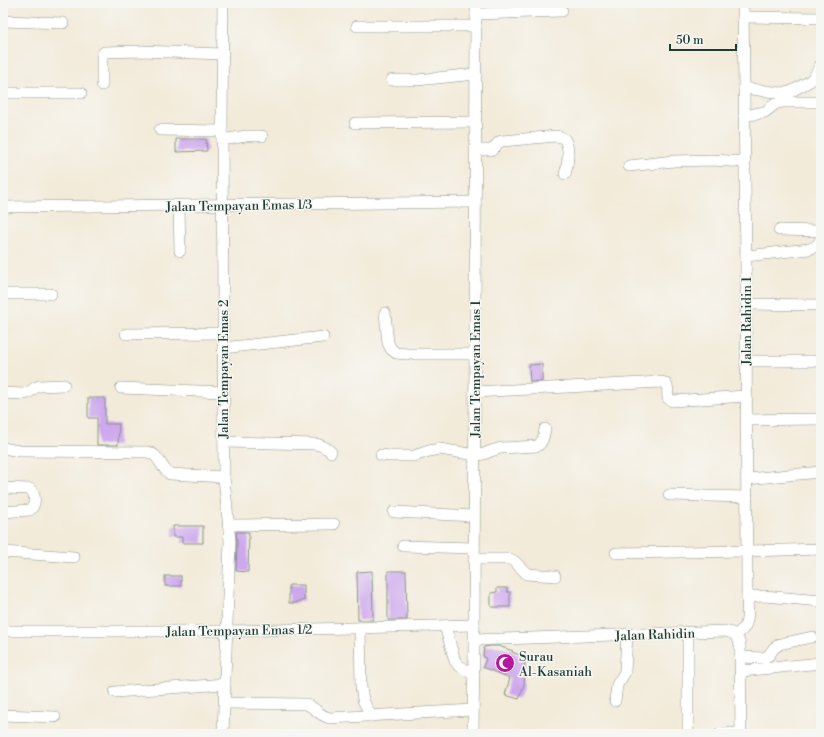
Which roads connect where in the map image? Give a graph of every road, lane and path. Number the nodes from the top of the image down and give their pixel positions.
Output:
1 (223, 3) edge
2 (743, 3) edge
3 (476, 8) edge
4 (562, 11) dead end
5 (743, 17) junction
6 (821, 18) edge
7 (3, 21) edge
8 (63, 22) dead end
9 (357, 26) dead end
10 (476, 26) junction
11 (223, 54) junction
12 (821, 66) edge
13 (476, 74) junction
14 (392, 80) dead end
15 (102, 85) dead end
16 (744, 88) junction
17 (3, 93) edge
18 (81, 93) dead end
19 (821, 102) edge
20 (744, 116) junction
21 (476, 122) junction
22 (355, 124) dead end
23 (160, 130) dead end
24 (222, 136) junction
25 (262, 136) dead end
26 (476, 150) junction
27 (745, 162) junction
28 (629, 166) dead end
29 (565, 174) dead end
30 (475, 202) junction
31 (179, 206) junction
32 (223, 206) junction
33 (3, 207) edge
34 (779, 230) dead end
35 (821, 231) edge
36 (821, 239) edge
37 (180, 251) dead end
38 (746, 256) junction
39 (3, 294) edge
40 (51, 294) dead end
41 (746, 304) junction
42 (821, 306) edge
43 (385, 313) dead end
44 (126, 334) dead end
45 (223, 334) junction
46 (324, 337) dead end
47 (223, 348) junction
48 (475, 354) junction
49 (746, 361) junction
50 (821, 361) edge
51 (64, 385) dead end
52 (121, 388) dead end
53 (223, 392) junction
54 (475, 392) junction
55 (3, 393) edge
56 (746, 396) junction
57 (821, 419) edge
58 (747, 420) junction
59 (545, 429) dead end
60 (224, 442) junction
61 (3, 448) edge
62 (332, 452) dead end
63 (381, 454) dead end
64 (475, 455) junction
65 (821, 472) edge
66 (224, 477) junction
67 (747, 479) junction
68 (3, 488) edge
69 (669, 495) dead end
70 (747, 497) junction
71 (3, 512) edge
72 (394, 512) dead end
73 (474, 516) junction
74 (334, 524) dead end
75 (229, 525) junction
76 (403, 546) dead end
77 (821, 549) edge
78 (747, 551) junction
79 (3, 552) edge
80 (474, 553) junction
81 (616, 553) dead end
82 (74, 557) dead end
83 (554, 576) dead end
84 (747, 597) junction
85 (821, 601) edge
86 (474, 625) junction
87 (444, 626) junction
88 (360, 628) junction
89 (3, 631) edge
90 (228, 631) junction
91 (688, 633) junction
92 (627, 635) junction
93 (736, 635) junction
94 (812, 637) dead end
95 (474, 640) junction
96 (740, 656) junction
97 (821, 663) edge
98 (741, 671) junction
99 (474, 675) junction
100 (225, 684) junction
101 (115, 692) dead end
102 (615, 701) dead end
103 (225, 703) junction
104 (474, 710) junction
105 (3, 715) edge
106 (371, 716) junction
107 (55, 717) dead end
108 (223, 734) edge
109 (473, 734) edge
110 (688, 734) edge
111 (720, 734) edge
112 (741, 734) edge

1 - 11 street, Jalan Tempayan Emas 2
2 - 5 street, Jalan Rahidin 1
3 - 4 street
3 - 10 street, Jalan Tempayan Emas 1
5 - 6 street
5 - 16 street, Jalan Rahidin 1
7 - 8 street
9 - 10 street
10 - 13 street, Jalan Tempayan Emas 1
11 - 15 street
11 - 24 street, Jalan Tempayan Emas 2
12 - 16 street
13 - 14 street
13 - 21 street, Jalan Tempayan Emas 1
16 - 20 street, Jalan Rahidin 1
17 - 18 street
19 - 20 street
20 - 27 street, Jalan Rahidin 1
21 - 22 street
21 - 26 street, Jalan Tempayan Emas 1
23 - 24 street
24 - 25 street
24 - 32 street, Jalan Tempayan Emas 2
26 - 29 street
26 - 30 street, Jalan Tempayan Emas 1
27 - 28 street
27 - 38 street, Jalan Rahidin 1
30 - 32 street, Jalan Tempayan Emas 1/3
30 - 48 street, Jalan Tempayan Emas 1
31 - 32 street, Jalan Tempayan Emas 1/3
31 - 33 street, Jalan Tempayan Emas 1/3
31 - 37 street
32 - 45 street, Jalan Tempayan Emas 2
34 - 35 street
36 - 38 street
38 - 41 street, Jalan Rahidin 1
39 - 40 street
41 - 42 street
41 - 49 street, Jalan Rahidin 1
43 - 48 street
44 - 45 street
45 - 47 street, Jalan Tempayan Emas 2
46 - 47 street
47 - 53 street, Jalan Tempayan Emas 2
48 - 54 street, Jalan Tempayan Emas 1
49 - 50 street
49 - 56 street, Jalan Rahidin 1
51 - 55 street
52 - 53 street
53 - 60 street, Jalan Tempayan Emas 2
54 - 56 street
54 - 64 street, Jalan Tempayan Emas 1
56 - 58 street, Jalan Rahidin 1
57 - 58 street
58 - 67 street, Jalan Rahidin 1
59 - 64 street
60 - 62 street
60 - 66 street, Jalan Tempayan Emas 2
61 - 66 street
63 - 64 street
64 - 73 street, Jalan Tempayan Emas 1
65 - 67 street
66 - 75 street, Jalan Tempayan Emas 2
67 - 70 street, Jalan Rahidin 1
68 - 71 street
69 - 70 street
70 - 78 street, Jalan Rahidin 1
72 - 73 street
73 - 80 street, Jalan Tempayan Emas 1
74 - 75 street
75 - 90 street, Jalan Tempayan Emas 2
76 - 80 street
77 - 78 street
78 - 81 street
78 - 84 street, Jalan Rahidin 1
79 - 82 street
80 - 83 street
80 - 86 street, Jalan Tempayan Emas 1
84 - 85 street
84 - 93 street, Jalan Rahidin 1
86 - 87 street, Jalan Tempayan Emas 1/2
86 - 95 street, Jalan Tempayan Emas 1
87 - 88 street, Jalan Tempayan Emas 1/2
87 - 99 street
88 - 90 street, Jalan Tempayan Emas 1/2
88 - 106 street
89 - 90 street, Jalan Tempayan Emas 1/2
90 - 100 street, Jalan Tempayan Emas 2
91 - 92 street, Jalan Rahidin
91 - 93 street, Jalan Rahidin
91 - 110 street
92 - 95 street, Jalan Rahidin
92 - 102 street
93 - 96 street
94 - 96 street
95 - 99 street, Jalan Tempayan Emas 1
96 - 98 street
97 - 98 street
98 - 112 street
99 - 104 street, Jalan Tempayan Emas 1
100 - 101 street
100 - 103 street, Jalan Tempayan Emas 2
103 - 106 street
103 - 108 street, Jalan Tempayan Emas 2
104 - 106 street
104 - 109 street, Jalan Tempayan Emas 1
105 - 107 street
111 - 112 street

